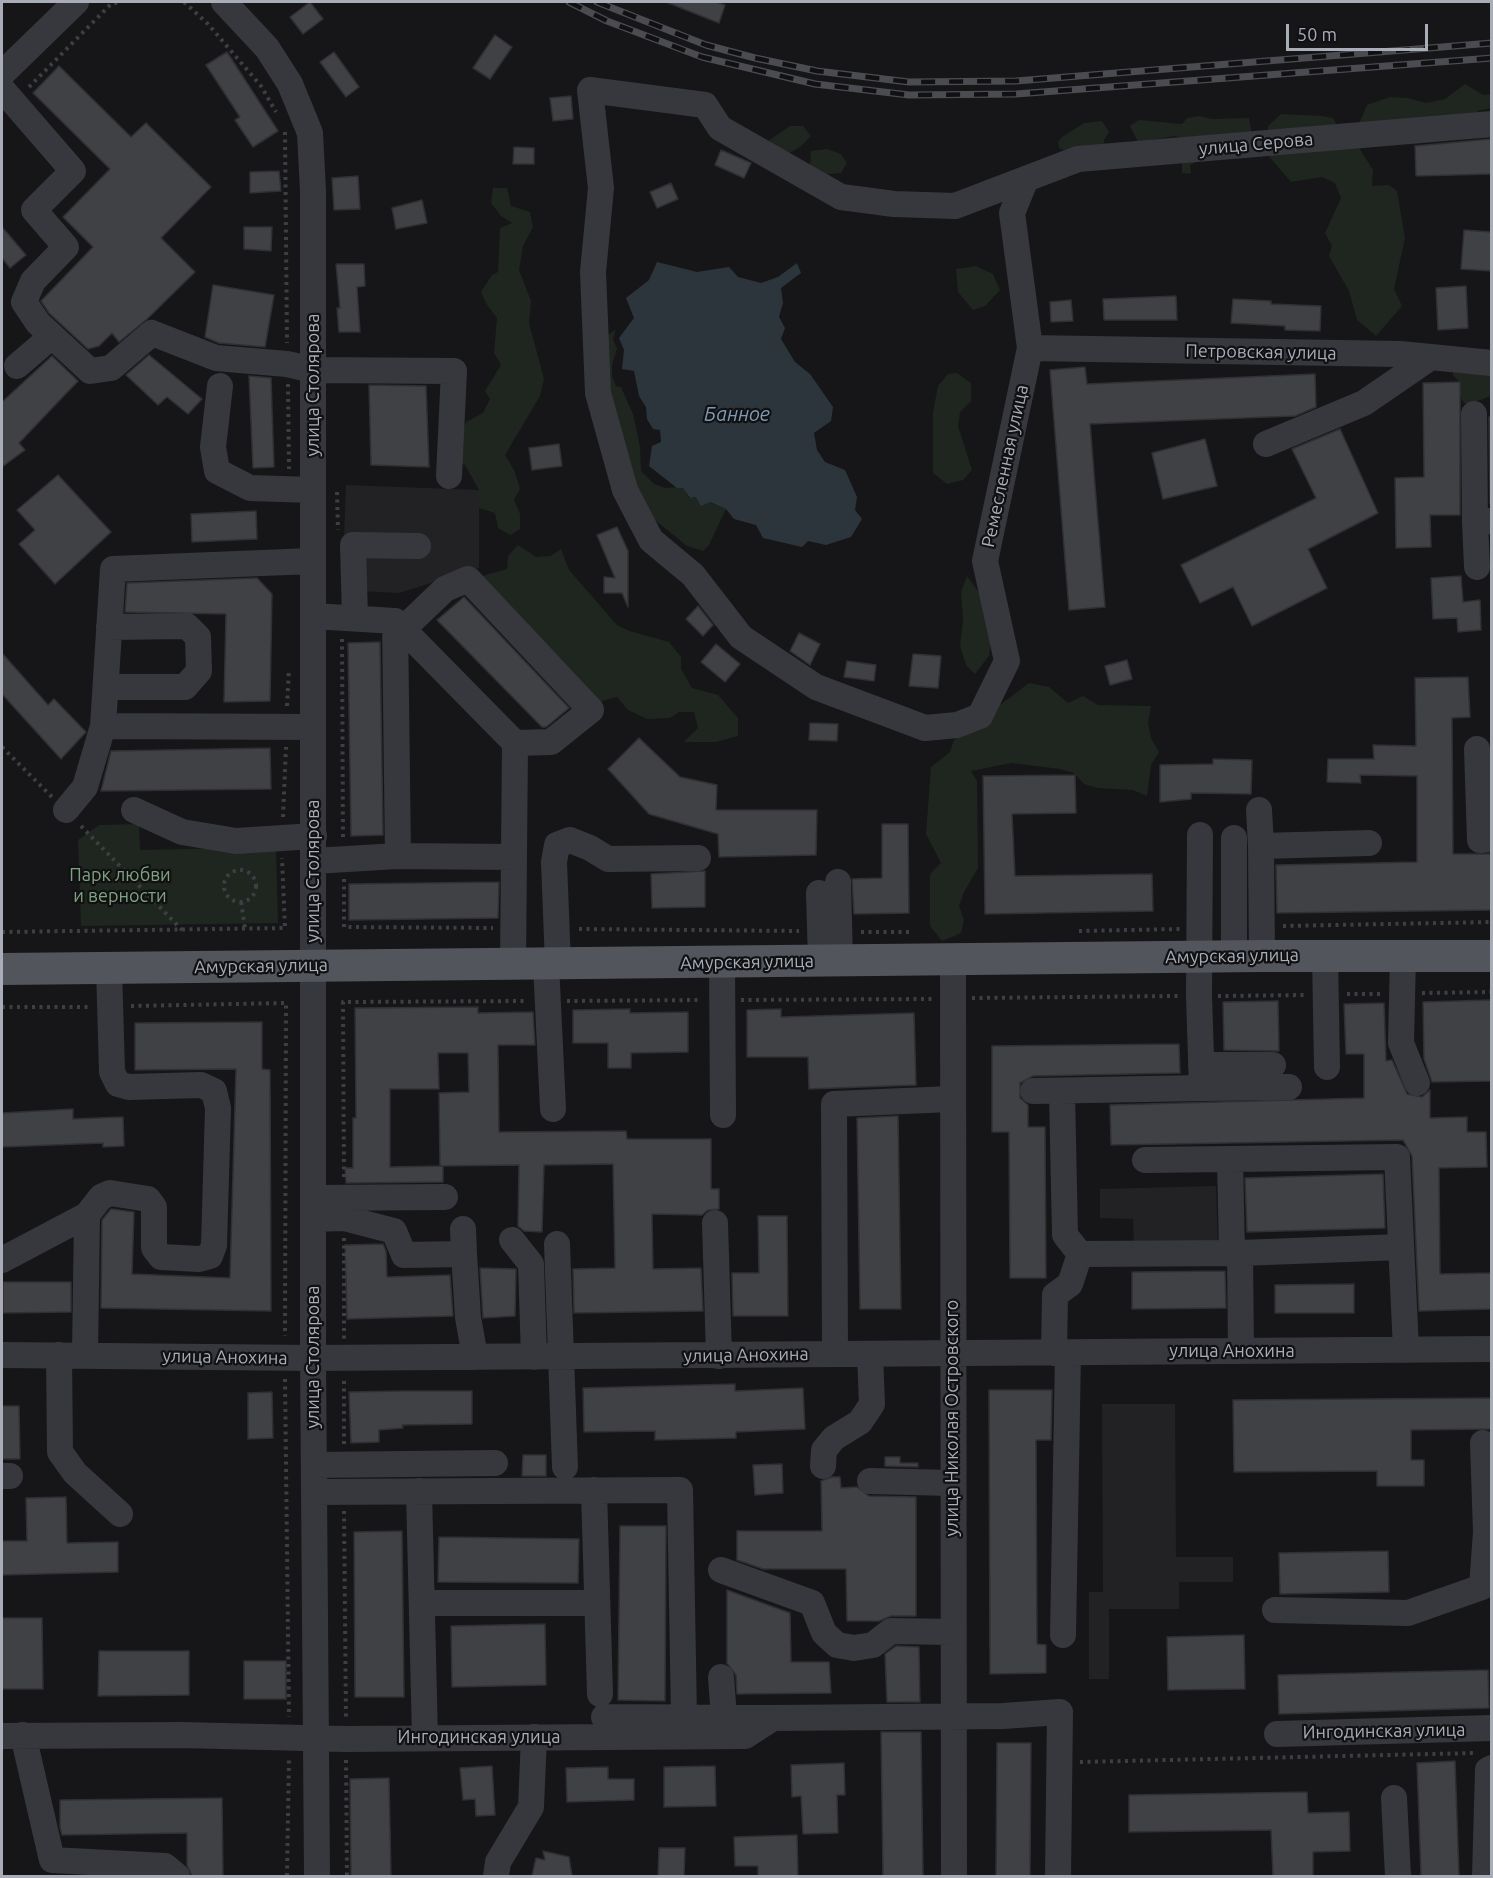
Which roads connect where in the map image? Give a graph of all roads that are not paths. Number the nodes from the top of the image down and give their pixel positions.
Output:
1 (224, 2) edge
2 (68, 3) edge
3 (2, 74) edge
4 (590, 90) joint
5 (7, 96) edge
6 (1491, 124) edge
7 (1025, 181) junction
8 (52, 336) junction
9 (1030, 348) junction
10 (1431, 357) junction
11 (1491, 363) edge
12 (17, 366) dead end
13 (313, 370) junction
14 (220, 386) dead end
15 (1474, 414) dead end
16 (1266, 444) dead end
17 (449, 476) dead end
18 (301, 490) junction
19 (1483, 521) edge
20 (418, 546) dead end
21 (312, 561) junction
22 (1477, 567) dead end
23 (313, 616) junction
24 (355, 618) junction
25 (399, 625) junction
26 (110, 627) junction
27 (106, 687) junction
28 (103, 726) junction
29 (313, 727) junction
30 (514, 743) junction
31 (1477, 749) dead end
32 (66, 810) road end
33 (134, 810) dead end
34 (1259, 810) dead end
35 (1200, 835) dead end
36 (1234, 838) dead end
37 (1491, 839) edge
38 (1369, 843) dead end
39 (1261, 846) junction
40 (314, 848) junction
41 (398, 856) junction
42 (514, 857) junction
43 (698, 858) dead end
44 (828, 887) dead end
45 (830, 946) junction
46 (1199, 956) junction
47 (1248, 956) junction
48 (1325, 956) junction
49 (1403, 956) junction
50 (1491, 956) edge
51 (953, 960) junction
52 (722, 962) junction
53 (552, 964) junction
54 (513, 965) junction
55 (314, 966) junction
56 (109, 968) junction
57 (2, 969) edge
58 (1273, 1065) dead end
59 (1327, 1067) dead end
60 (1201, 1076) junction
61 (1417, 1083) dead end
62 (1289, 1087) dead end
63 (1034, 1091) dead end
64 (1062, 1092) junction
65 (951, 1099) junction
66 (553, 1109) dead end
67 (723, 1115) dead end
68 (1230, 1159) junction
69 (1145, 1160) dead end
70 (445, 1197) dead end
71 (313, 1209) junction
72 (344, 1209) junction
73 (87, 1215) junction
74 (715, 1223) dead end
75 (512, 1240) dead end
76 (557, 1244) dead end
77 (1401, 1247) junction
78 (1236, 1253) junction
79 (1080, 1254) junction
80 (2, 1260) edge
81 (1491, 1349) edge
82 (1406, 1350) junction
83 (1240, 1351) junction
84 (1061, 1353) junction
85 (835, 1354) junction
86 (870, 1354) junction
87 (952, 1354) junction
88 (2, 1355) edge
89 (59, 1355) junction
90 (86, 1355) junction
91 (719, 1356) junction
92 (475, 1357) junction
93 (534, 1357) junction
94 (560, 1357) junction
95 (313, 1358) junction
96 (1483, 1443) dead end
97 (495, 1463) dead end
98 (314, 1465) junction
99 (823, 1466) dead end
100 (565, 1467) dead end
101 (870, 1481) dead end
102 (952, 1483) junction
103 (594, 1490) junction
104 (419, 1491) junction
105 (314, 1492) junction
106 (120, 1514) dead end
107 (1489, 1532) edge
108 (721, 1569) dead end
109 (597, 1603) junction
110 (423, 1604) junction
111 (1275, 1610) dead end
112 (952, 1632) junction
113 (1063, 1635) dead end
114 (721, 1677) dead end
115 (952, 1715) junction
116 (684, 1717) junction
117 (724, 1717) junction
118 (773, 1718) junction
119 (1491, 1728) edge
120 (1277, 1734) dead end
121 (12, 1736) edge
122 (534, 1737) junction
123 (302, 1738) junction
124 (425, 1738) junction
125 (1491, 1768) edge
126 (1394, 1798) dead end
127 (177, 1876) edge
128 (317, 1876) edge
129 (496, 1876) edge
130 (954, 1876) edge
131 (1058, 1876) edge
132 (1398, 1876) edge
133 (1485, 1876) edge

1 - 13 street, улица Столярова
2 - 3 street
4 - 7 street, улица Серова
4 - 9 street, Ремесленная улица
5 - 8 street
6 - 7 street, улица Серова
7 - 9 street, Ремесленная улица
8 - 12 street
8 - 13 street
9 - 10 street, Петровская улица
10 - 11 street, Петровская улица
10 - 16 street
13 - 17 street
13 - 18 street, улица Столярова
14 - 18 street
15 - 19 street
18 - 21 street, улица Столярова
19 - 22 street
20 - 24 street
21 - 23 street, улица Столярова
21 - 26 street
23 - 24 street
23 - 29 street, улица Столярова
24 - 25 street
25 - 30 street
25 - 30 street
25 - 41 street
26 - 27 street
26 - 27 street
27 - 28 street
28 - 29 street
28 - 32 street
29 - 40 street, улица Столярова
30 - 42 street
31 - 37 street
33 - 40 street
34 - 39 street
35 - 46 street
36 - 47 street
38 - 39 street
39 - 47 street
40 - 41 street
40 - 55 street, улица Столярова
41 - 42 street
42 - 54 street
43 - 53 street
44 - 45 street
45 - 51 main road, Амурская улица
45 - 52 main road, Амурская улица
46 - 47 main road, Амурская улица
46 - 51 main road, Амурская улица
46 - 60 street
47 - 48 main road, Амурская улица
48 - 49 main road, Амурская улица
48 - 59 street
49 - 50 main road, Амурская улица
49 - 61 street
51 - 65 street, улица Николая Островского
52 - 53 main road, Амурская улица
52 - 67 street
53 - 54 main road, Амурская улица
53 - 66 street
54 - 55 main road, Амурская улица
55 - 56 main road, Амурская улица
55 - 71 street, улица Столярова
56 - 57 main road, Амурская улица
56 - 73 street
58 - 60 street
60 - 62 street
60 - 64 street
63 - 64 street
64 - 79 street
65 - 85 street
65 - 87 street, улица Николая Островского
68 - 69 street
68 - 77 street
68 - 78 street
70 - 72 street
71 - 72 street
71 - 95 street, улица Столярова
72 - 92 street
73 - 80 street
73 - 90 street
74 - 91 street
75 - 93 street
76 - 94 street
77 - 78 street
77 - 82 street
78 - 79 street
78 - 83 street
79 - 84 street
81 - 82 street, улица Анохина
82 - 83 street, улица Анохина
83 - 84 street, улица Анохина
84 - 87 street, улица Анохина
84 - 113 street
85 - 86 street, улица Анохина
85 - 91 street, улица Анохина
86 - 87 street, улица Анохина
86 - 99 street
87 - 102 street, улица Николая Островского
88 - 89 street, улица Анохина
89 - 90 street, улица Анохина
89 - 106 street
90 - 95 street, улица Анохина
91 - 94 street, улица Анохина
92 - 93 street, улица Анохина
92 - 95 street, улица Анохина
93 - 94 street, улица Анохина
94 - 100 street
95 - 98 street, улица Столярова
96 - 107 street
97 - 98 street
98 - 105 street, улица Столярова
101 - 102 street
102 - 112 street, улица Николая Островского
103 - 104 street
103 - 109 street
103 - 116 street
104 - 105 street
104 - 110 street
105 - 123 street, улица Столярова
107 - 111 street
108 - 112 street
109 - 110 street
109 - 116 street
110 - 124 street
112 - 115 street, улица Николая Островского
114 - 117 street
115 - 118 street
115 - 130 street, улица Николая Островского
115 - 131 street
116 - 117 street
117 - 118 street
118 - 122 street, Ингодинская улица
119 - 120 street, Ингодинская улица
121 - 123 street, Ингодинская улица
121 - 127 street
122 - 124 street, Ингодинская улица
122 - 129 street
123 - 124 street, Ингодинская улица
123 - 128 street, улица Столярова
125 - 133 street
126 - 132 street

